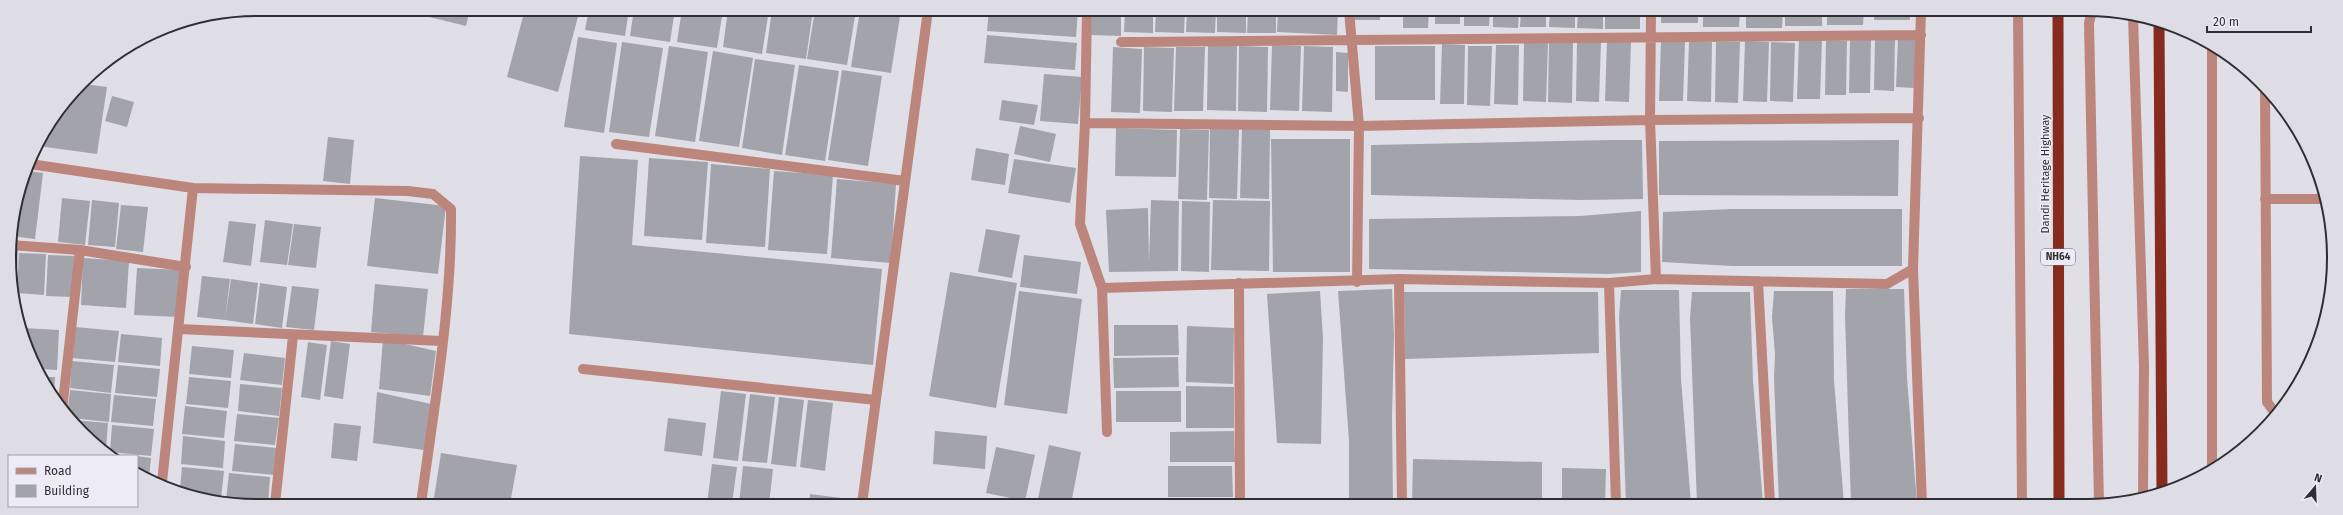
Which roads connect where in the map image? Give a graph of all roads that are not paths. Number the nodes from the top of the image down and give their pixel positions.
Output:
1 (927, 16) edge
2 (1087, 16) edge
3 (1348, 16) edge
4 (1651, 16) edge
5 (1921, 16) edge
6 (2018, 16) edge
7 (2058, 16) edge
8 (2091, 16) edge
9 (2134, 21) edge
10 (2159, 28) edge
11 (1649, 35) junction
12 (1921, 35) junction
13 (1350, 41) junction
14 (1121, 42) dead end
15 (2212, 52) edge
16 (2264, 95) edge
17 (1919, 118) junction
18 (1650, 120) junction
19 (1085, 123) junction
20 (1359, 126) junction
21 (616, 144) dead end
22 (34, 165) edge
23 (905, 181) junction
24 (193, 188) junction
25 (2265, 199) junction
26 (2320, 199) edge
27 (17, 245) edge
28 (80, 250) junction
29 (186, 267) junction
30 (1913, 269) junction
31 (1656, 279) junction
32 (1399, 280) junction
33 (1357, 282) junction
34 (1758, 282) junction
35 (1239, 283) junction
36 (1609, 283) junction
37 (1102, 288) junction
38 (179, 329) junction
39 (293, 336) junction
40 (442, 341) junction
41 (583, 370) dead end
42 (876, 400) junction
43 (63, 401) edge
44 (2273, 410) edge
45 (1107, 432) dead end
46 (2212, 463) edge
47 (162, 480) edge
48 (2162, 486) edge
49 (2142, 492) edge
50 (2099, 498) edge
51 (276, 499) edge
52 (423, 499) edge
53 (863, 499) edge
54 (1240, 499) edge
55 (1402, 499) edge
56 (1616, 499) edge
57 (1770, 499) edge
58 (1922, 499) edge
59 (2022, 499) edge
60 (2059, 499) edge

1 - 23 street
2 - 19 street
3 - 13 street
4 - 11 street
5 - 12 street
6 - 59 street
7 - 60 highway, Dandi Heritage Highway / NH64
8 - 50 street
9 - 49 street
10 - 48 highway
11 - 12 street
11 - 13 street
11 - 18 street
12 - 17 street
13 - 14 street
13 - 20 street
15 - 46 street
16 - 25 street
17 - 18 street
17 - 30 street
18 - 20 street
18 - 31 street
19 - 20 street
19 - 37 street
20 - 33 street
21 - 23 street
22 - 24 street
23 - 42 street
24 - 29 street
24 - 40 street
25 - 26 street
25 - 44 street
27 - 28 street
28 - 29 street
28 - 43 street
29 - 38 street
30 - 34 street
30 - 58 street
31 - 34 street
31 - 36 street
32 - 33 street
32 - 36 street
32 - 55 street
33 - 35 street
34 - 57 street
35 - 37 street
35 - 54 street
36 - 56 street
37 - 45 street
38 - 39 street
38 - 47 street
39 - 40 street
39 - 51 street
40 - 52 street
41 - 42 street
42 - 53 street

